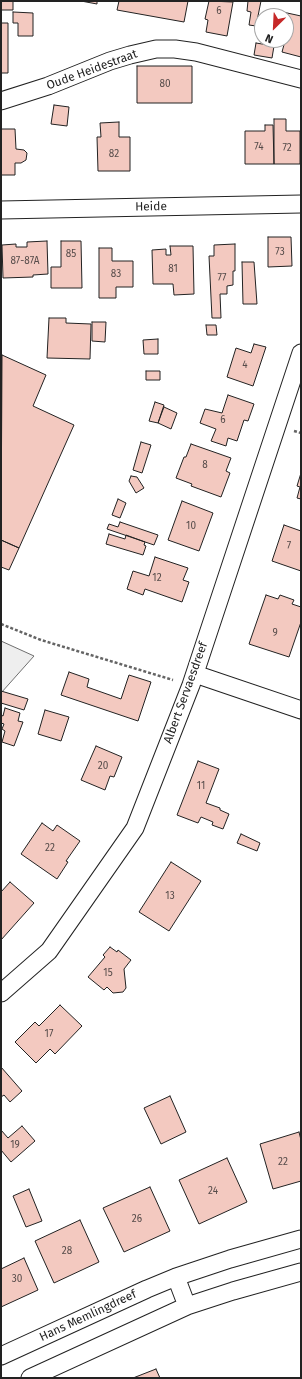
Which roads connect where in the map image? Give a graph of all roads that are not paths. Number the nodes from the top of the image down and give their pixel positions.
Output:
1 (301, 79) edge
2 (1, 101) edge
3 (301, 204) edge
4 (1, 210) edge
5 (301, 353) edge
6 (193, 680) junction
7 (301, 710) edge
8 (1, 993) edge
9 (301, 1239) edge
10 (301, 1272) edge
11 (176, 1277) junction
12 (188, 1306) junction
13 (1, 1356) edge
14 (30, 1378) edge

1 - 2 street, Oude Heidestraat
3 - 4 street, Heide
5 - 6 street, Albert Servaesdreef
6 - 7 street
6 - 8 street, Albert Servaesdreef
9 - 11 street, Hans Memlingdreef
10 - 12 street
11 - 12 street
11 - 13 street, Hans Memlingdreef
12 - 14 street

